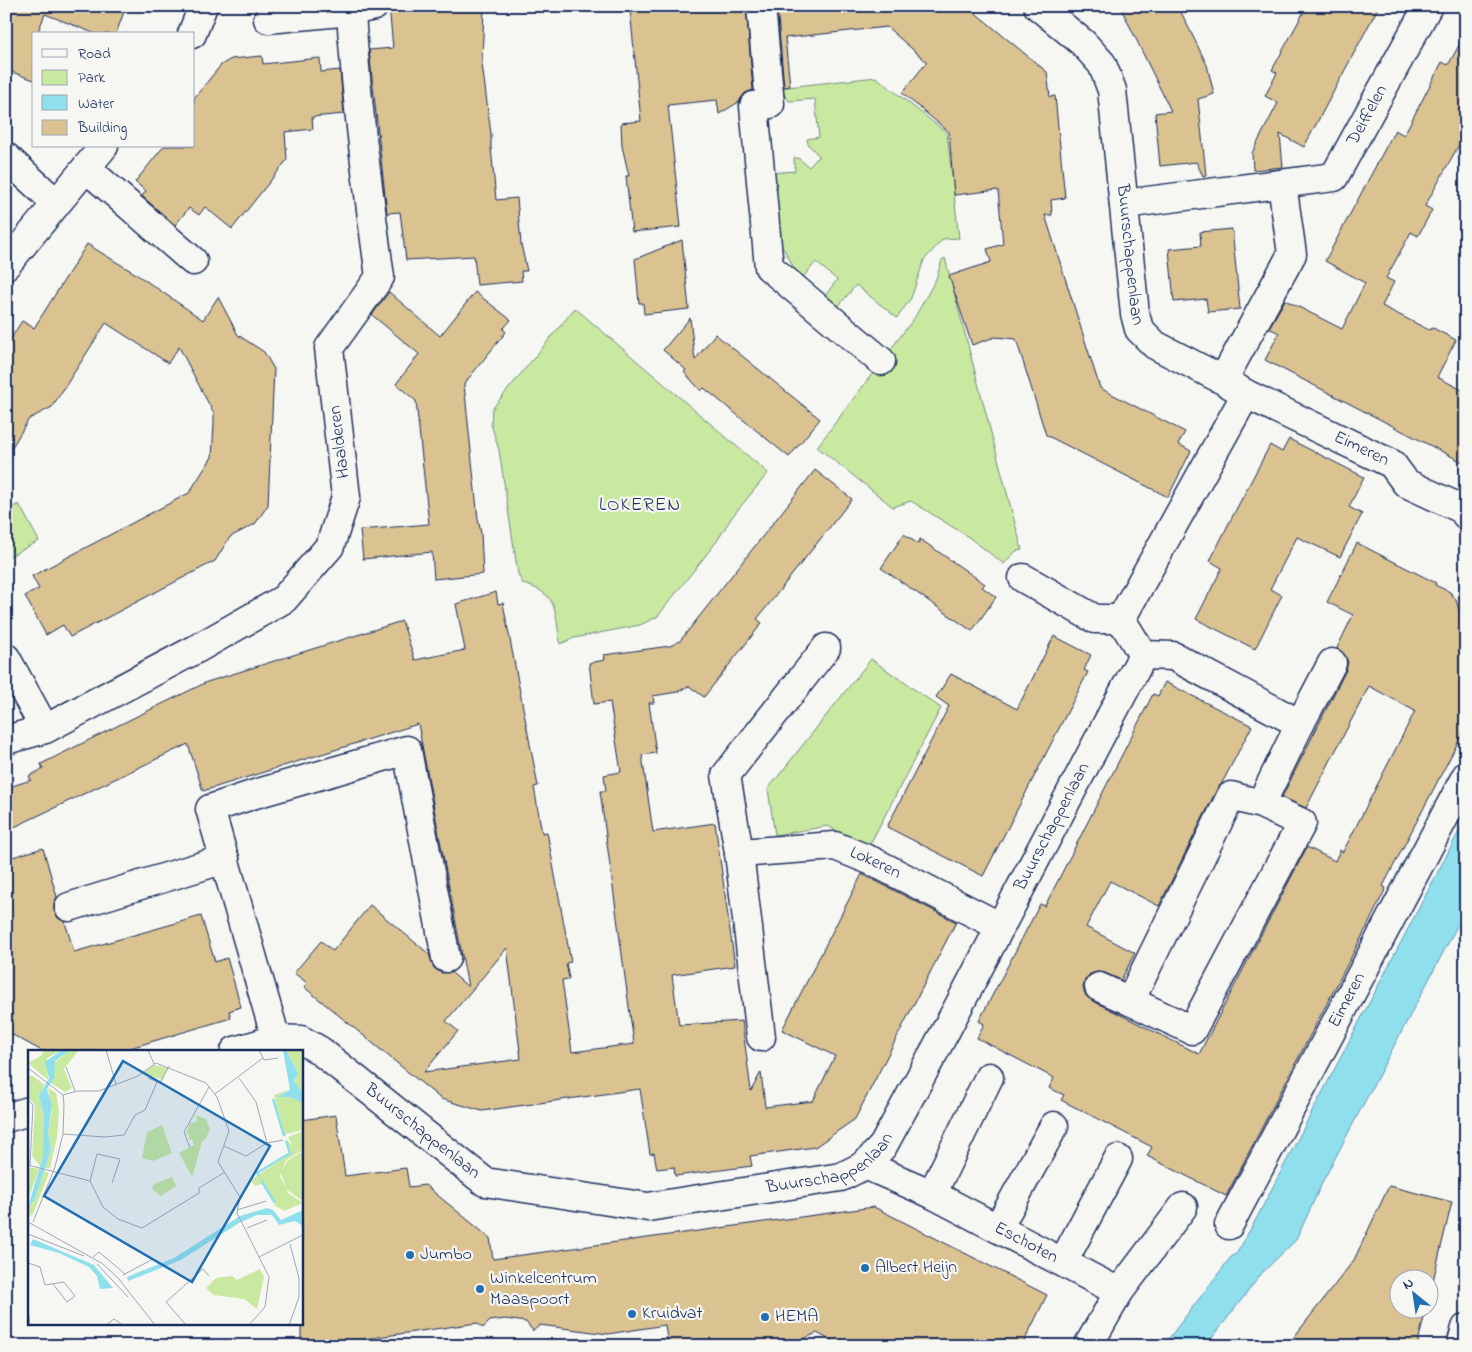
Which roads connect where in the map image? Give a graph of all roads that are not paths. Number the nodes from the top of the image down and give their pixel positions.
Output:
1 (203, 6) edge
2 (762, 6) edge
3 (1038, 6) edge
4 (1428, 6) edge
5 (362, 9) edge
6 (268, 19) dead end
7 (193, 32) edge
8 (102, 148) edge
9 (6, 157) edge
10 (86, 168) junction
11 (1282, 184) junction
12 (56, 203) junction
13 (1124, 204) junction
14 (194, 261) dead end
15 (6, 265) edge
16 (880, 361) dead end
17 (1223, 380) junction
18 (1246, 394) junction
19 (1466, 515) edge
20 (1023, 578) dead end
21 (1121, 619) junction
22 (826, 648) dead end
23 (1143, 655) junction
24 (6, 658) edge
25 (1332, 663) dead end
26 (1300, 724) junction
27 (46, 729) junction
28 (6, 740) edge
29 (1466, 776) edge
30 (1260, 804) junction
31 (739, 854) junction
32 (225, 858) junction
33 (69, 906) dead end
34 (999, 926) junction
35 (446, 958) dead end
36 (1099, 986) dead end
37 (1130, 1001) junction
38 (761, 1037) dead end
39 (276, 1039) junction
40 (238, 1050) edge
41 (989, 1077) dead end
42 (28, 1111) edge
43 (6, 1118) edge
44 (1054, 1126) dead end
45 (1118, 1159) dead end
46 (865, 1165) junction
47 (932, 1194) junction
48 (1183, 1207) dead end
49 (1229, 1225) dead end
50 (998, 1228) junction
51 (1063, 1262) junction
52 (1118, 1292) junction
53 (1466, 1328) edge
54 (1088, 1346) edge
55 (1461, 1346) edge

1 - 7 street
2 - 16 street
3 - 13 street, Buurschappenlaan
4 - 11 street, Deiffelen
5 - 6 street, Haalderen
5 - 27 street, Haalderen
8 - 10 street
9 - 12 street
10 - 12 street
10 - 14 street
11 - 13 street, Deiffelen
11 - 17 street
12 - 15 street
13 - 17 street, Buurschappenlaan
17 - 18 street, Buurschappenlaan
18 - 19 street, Eimeren
18 - 21 street
20 - 21 street
21 - 23 street
22 - 31 street
23 - 26 street
23 - 34 street, Buurschappenlaan
24 - 27 street
25 - 26 street
26 - 30 street
27 - 28 street, Haalderen
29 - 49 street, Eimeren
30 - 37 street
30 - 37 street
31 - 34 street, Lokeren
31 - 38 street
32 - 33 street
32 - 35 street
32 - 39 street
34 - 46 street, Buurschappenlaan
36 - 37 street
39 - 40 street, Buurschappenlaan
39 - 46 street, Buurschappenlaan
41 - 47 street
42 - 43 street
44 - 50 street
45 - 51 street
46 - 47 street, Eschoten
47 - 50 street, Eschoten
48 - 52 street
50 - 51 street, Eschoten
51 - 52 street, Eschoten
52 - 54 street
53 - 55 street

